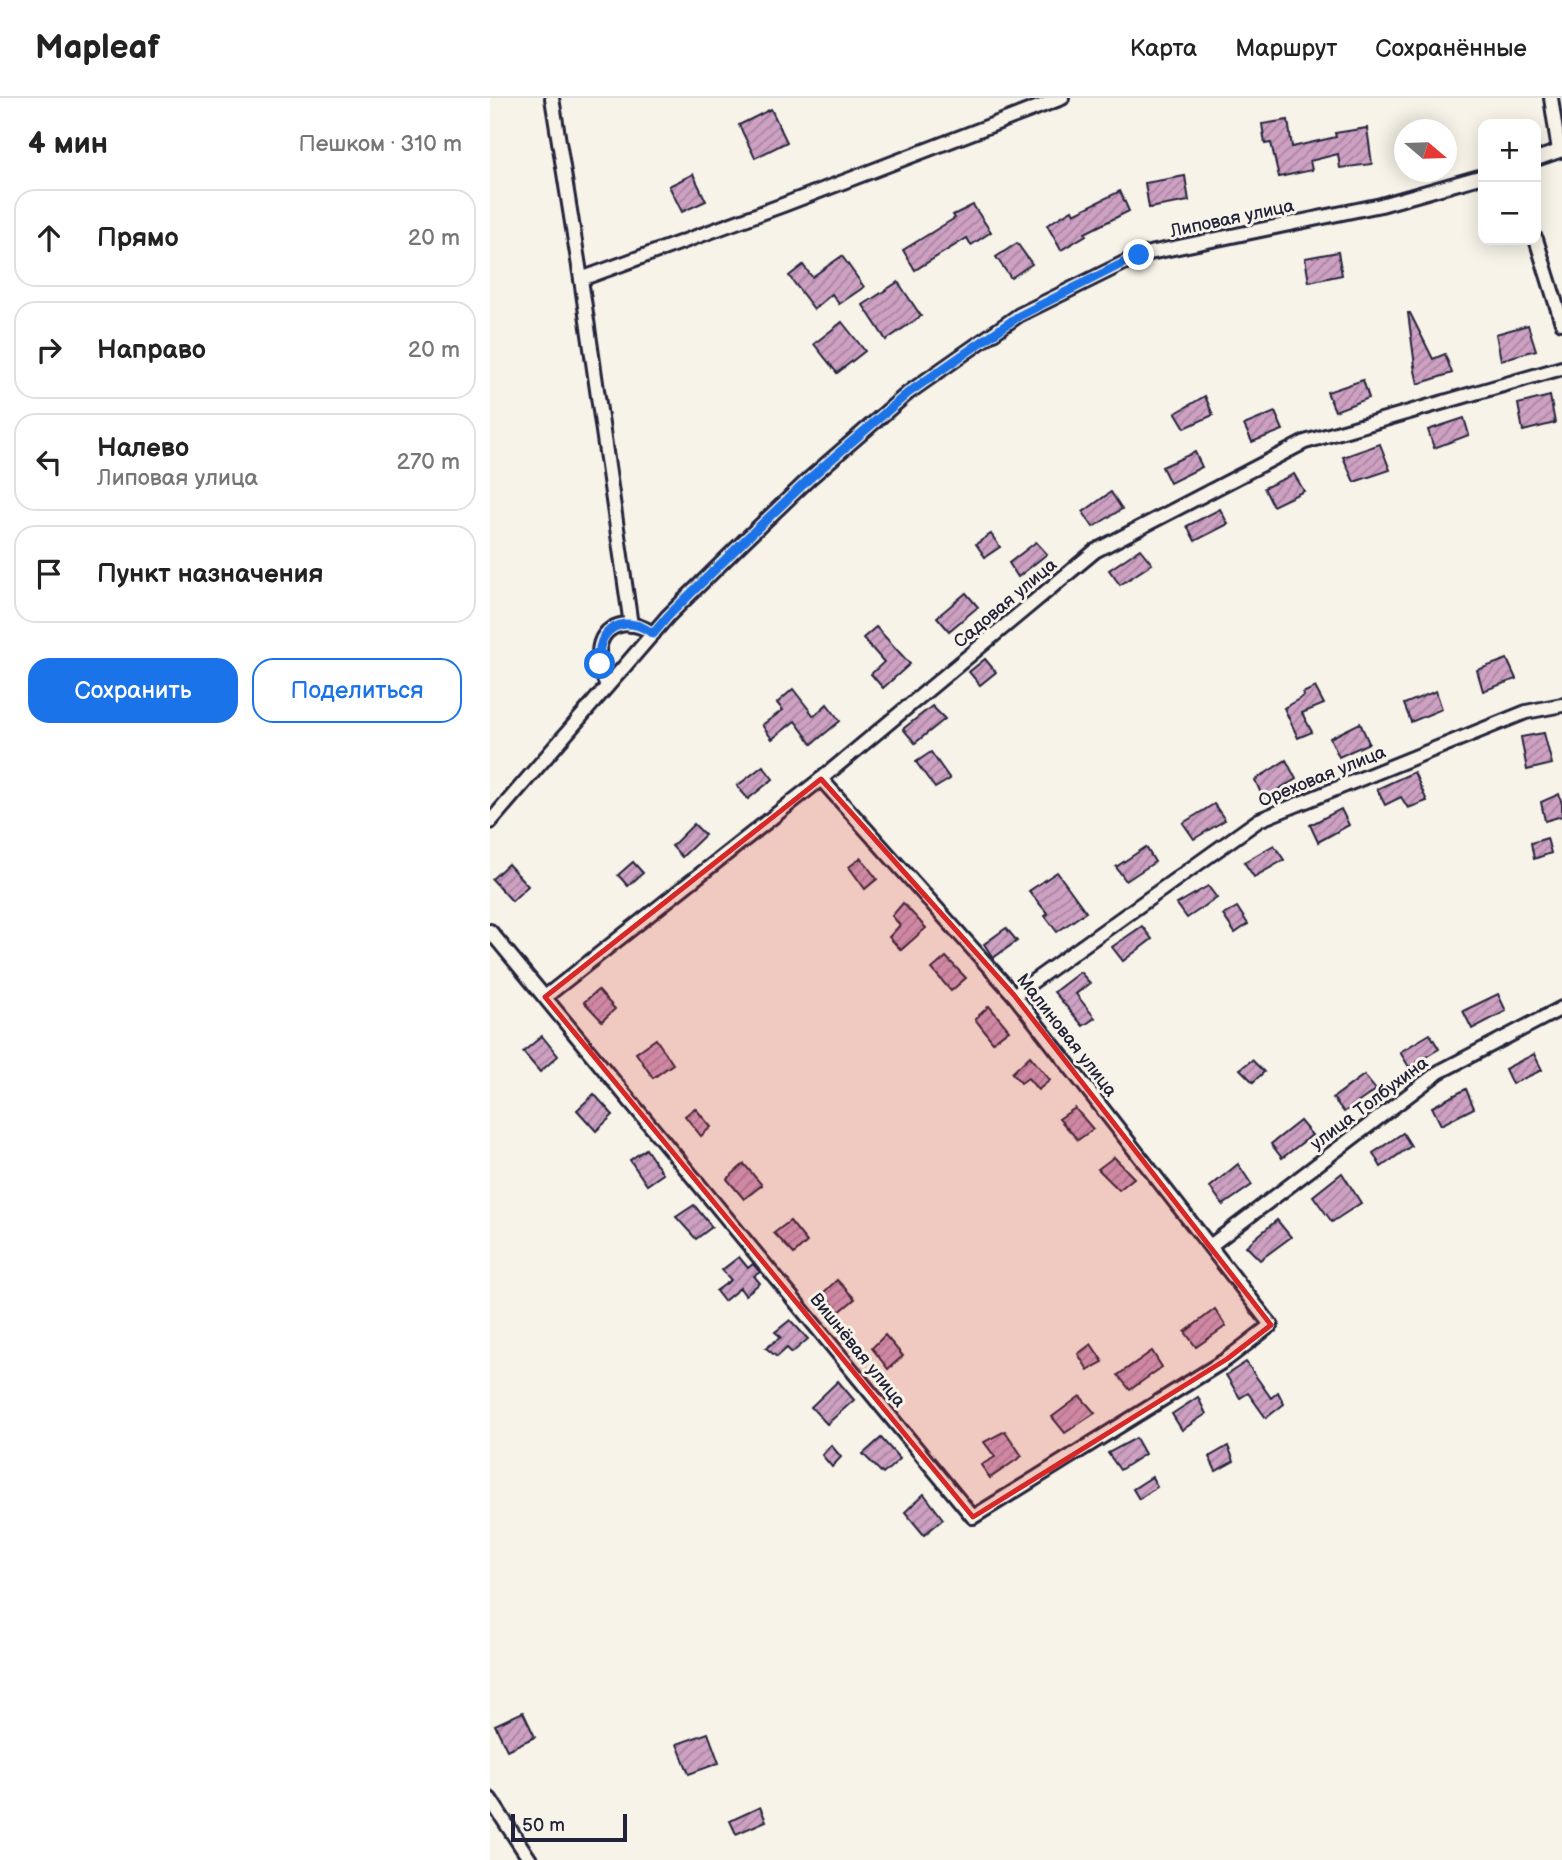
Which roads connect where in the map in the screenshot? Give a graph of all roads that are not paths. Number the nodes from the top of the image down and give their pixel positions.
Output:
1 (552, 98) edge
2 (1062, 98) edge
3 (1551, 98) edge
4 (1560, 150) edge
5 (1541, 157) edge
6 (1478, 177) edge
7 (1538, 245) edge
8 (580, 279) junction
9 (1562, 323) edge
10 (1562, 368) edge
11 (631, 625) junction
12 (653, 634) junction
13 (607, 686) junction
14 (1561, 709) edge
15 (821, 779) junction
16 (490, 822) edge
17 (490, 931) edge
18 (1014, 995) junction
19 (545, 997) junction
20 (1562, 1009) edge
21 (1210, 1246) junction
22 (1270, 1325) joint
23 (490, 1799) edge
24 (530, 1860) edge

1 - 8 street
2 - 8 street
3 - 4 street
4 - 5 street
6 - 12 street, Липовая улица
7 - 9 street
8 - 11 street
10 - 15 street, Садовая улица
11 - 12 street
11 - 13 street
12 - 13 street, Липовая улица
13 - 16 street, Липовая улица
14 - 18 street, Ореховая улица
15 - 18 street, Малиновая улица
15 - 19 street, Садовая улица
17 - 19 street, Вишнёвая улица
18 - 21 street, Малиновая улица
19 - 22 street, Вишнёвая улица
20 - 21 street, улица Толбухина
21 - 22 street, Малиновая улица
23 - 24 street

